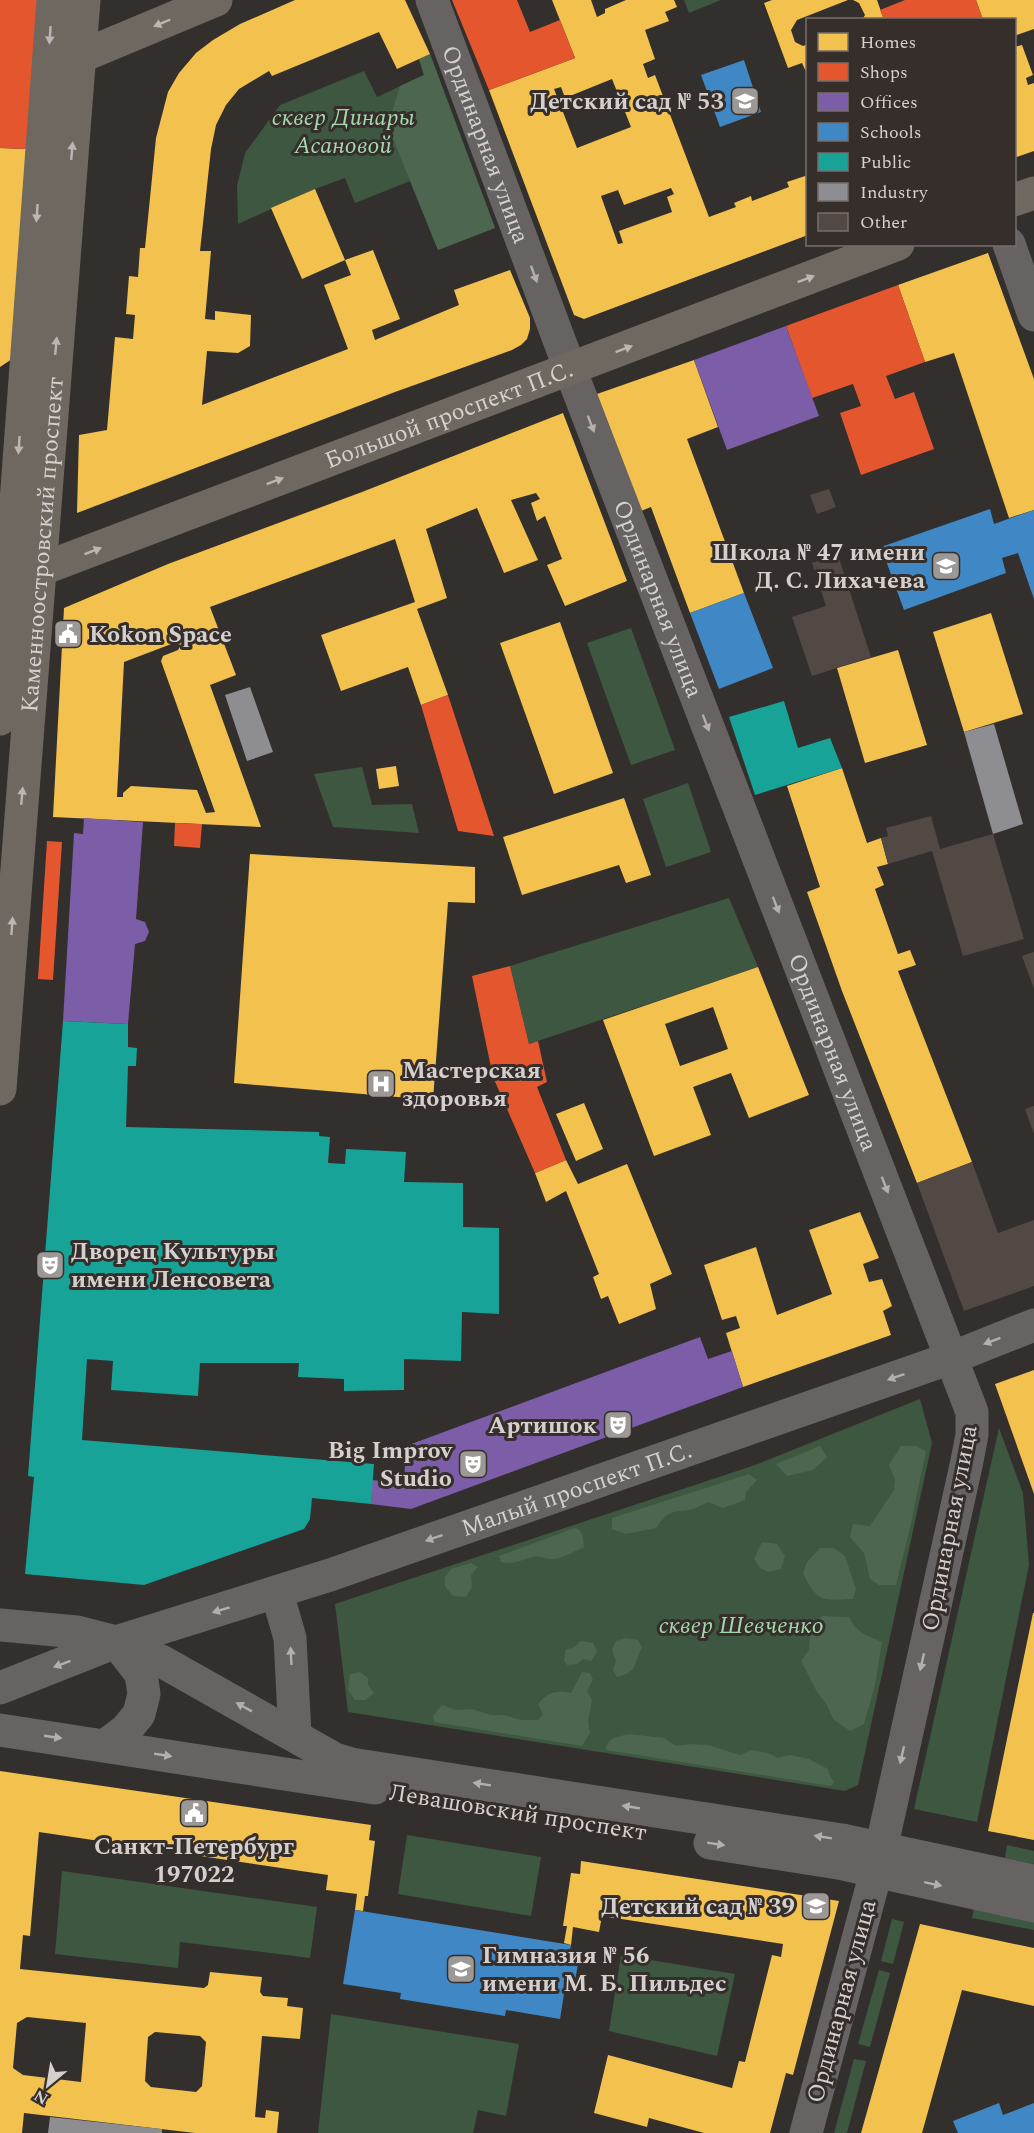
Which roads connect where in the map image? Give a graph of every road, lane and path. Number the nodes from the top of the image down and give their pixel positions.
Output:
1 (53, 0) edge
2 (84, 0) edge
3 (216, 0) edge
4 (432, 0) edge
5 (79, 57) junction
6 (48, 71) junction
7 (1034, 193) edge
8 (1016, 199) edge
9 (893, 246) edge
10 (1010, 246) edge
11 (1034, 315) edge
12 (570, 369) junction
13 (23, 387) junction
14 (0, 419) edge
15 (16, 579) edge
16 (0, 719) edge
17 (0, 1089) edge
18 (1034, 1325) edge
19 (951, 1358) junction
20 (277, 1593) junction
21 (0, 1625) edge
22 (116, 1642) junction
23 (0, 1688) edge
24 (0, 1730) edge
25 (295, 1736) junction
26 (105, 1745) junction
27 (878, 1860) junction
28 (1034, 1881) edge
29 (1034, 1906) edge
30 (806, 2133) edge

1 -> 6 main road, Каменноостровский проспект
2 - 5 main road, Каменноостровский проспект
3 -> 5 main road
4 -> 12 street, Ординарная улица
5 - 6 main road
15 -> 5 main road, Каменноостровский проспект
6 -> 13 main road, Каменноостровский проспект
7 - 8 main road
12 -> 9 main road, Большой проспект П.С.
10 - 11 street
15 -> 12 main road, Большой проспект П.С.
12 -> 19 street, Ординарная улица
13 - 14 main road
13 -> 15 main road, Каменноостровский проспект
15 - 16 main road, Каменноостровский проспект
17 -> 15 main road, Каменноостровский проспект
18 -> 19 street, Малый проспект П.С.
19 -> 20 street, Малый проспект П.С.
19 -> 27 street, Ординарная улица
20 -> 22 street, Малый проспект П.С.
25 -> 20 street
21 - 22 street
22 -> 23 street, Малый проспект П.С.
25 -> 22 street, Левашовский проспект
22 - 26 street
24 -> 26 street, Левашовский проспект
27 -> 25 street, Левашовский проспект
26 -> 27 street, Левашовский проспект
27 - 28 street, Левашовский проспект
27 -> 29 street, Левашовский проспект
27 - 30 street, Ординарная улица

